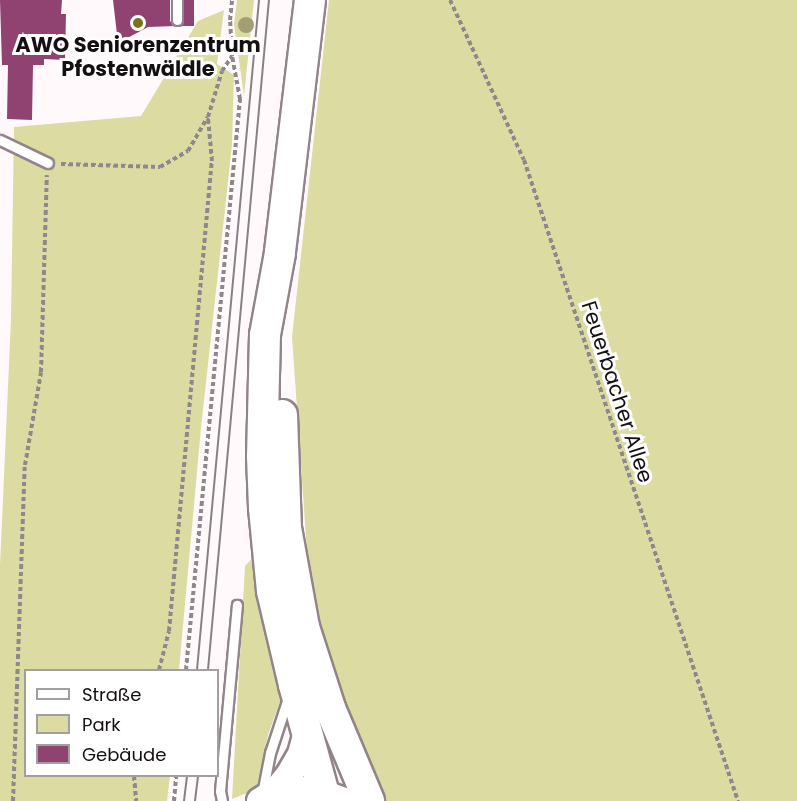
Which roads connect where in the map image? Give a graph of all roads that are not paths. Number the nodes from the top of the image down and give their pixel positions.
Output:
1 (177, 0) edge
2 (310, 3) edge
3 (177, 20) dead end
4 (0, 140) edge
5 (48, 164) road end
6 (280, 253) junction
7 (237, 604) dead end
8 (294, 685) junction
9 (307, 732) junction
10 (347, 750) junction
11 (266, 798) edge
12 (331, 798) edge
13 (222, 801) edge
14 (369, 801) edge

1 - 3 lane
2 - 6 main road
4 - 5 lane
6 - 8 main road
6 - 10 main road
7 - 13 lane
8 - 9 main road
8 - 11 lane
9 - 11 main road
9 - 12 main road
10 - 12 main road
10 - 14 main road
11 - 12 main road

